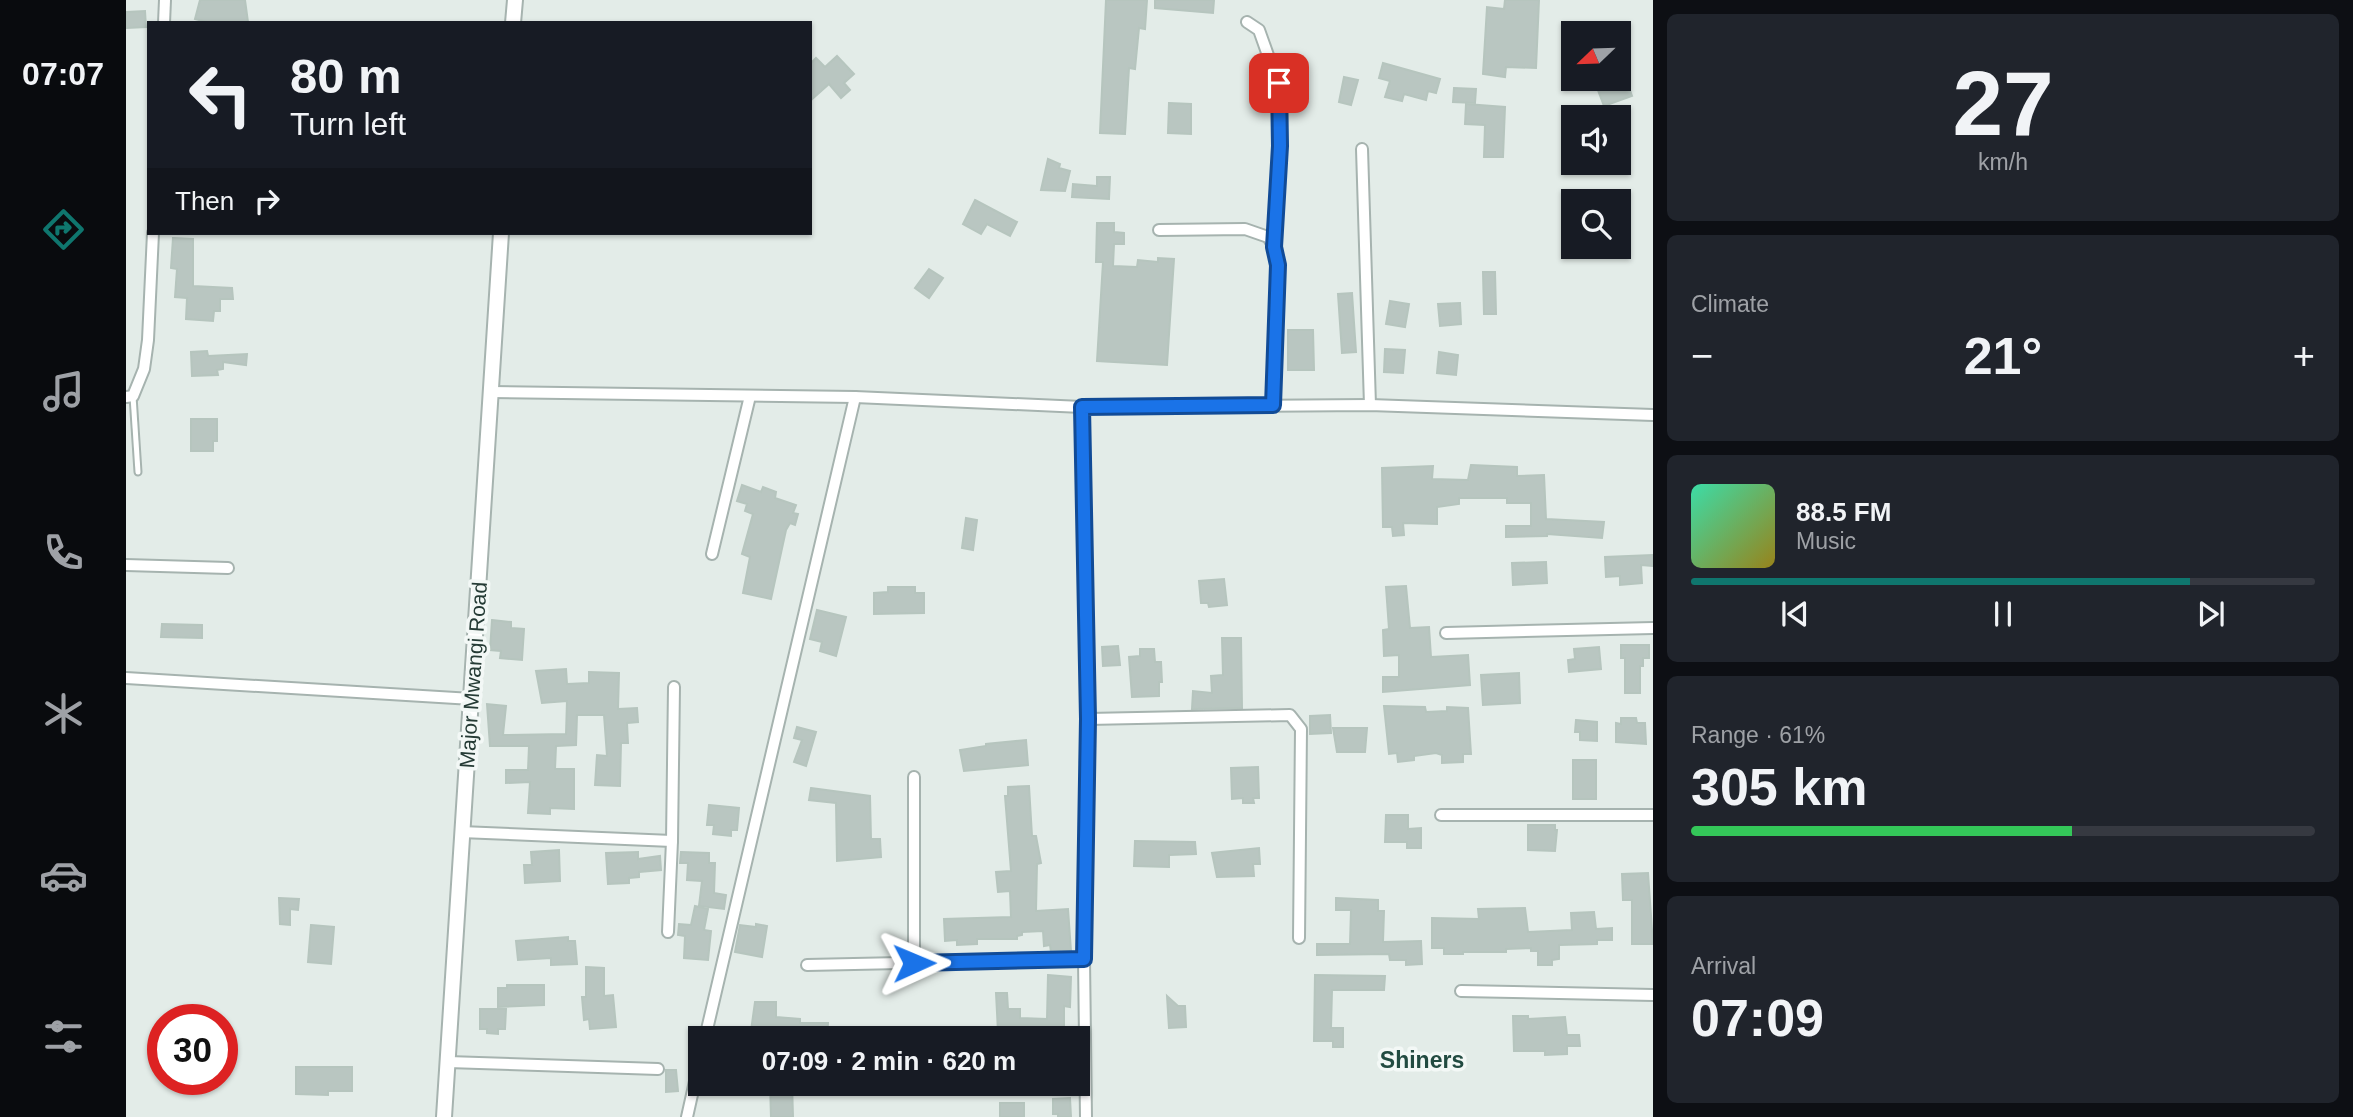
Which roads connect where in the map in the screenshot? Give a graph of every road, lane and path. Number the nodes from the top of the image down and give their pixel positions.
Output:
1 (165, 0) edge
2 (515, 0) edge
3 (164, 21) edge
4 (513, 21) edge
5 (1247, 22) dead end
6 (1362, 149) dead end
7 (1159, 230) dead end
8 (153, 235) edge
9 (501, 235) edge
10 (1274, 247) junction
11 (491, 392) junction
12 (750, 396) junction
13 (130, 397) edge
14 (855, 397) junction
15 (1273, 405) junction
16 (1370, 405) junction
17 (1082, 407) junction
18 (1653, 415) edge
19 (138, 472) dead end
20 (712, 554) dead end
21 (126, 565) edge
22 (228, 568) dead end
23 (1653, 628) edge
24 (1446, 633) dead end
25 (126, 678) edge
26 (674, 687) dead end
27 (472, 699) junction
28 (1088, 719) junction
29 (914, 777) dead end
30 (1441, 815) dead end
31 (1653, 815) edge
32 (461, 832) junction
33 (672, 841) junction
34 (667, 932) dead end
35 (1299, 938) dead end
36 (1084, 959) junction
37 (914, 963) junction
38 (807, 965) dead end
39 (1461, 990) dead end
40 (1653, 995) edge
41 (708, 1026) edge
42 (448, 1062) junction
43 (658, 1069) dead end
44 (692, 1096) edge
45 (444, 1117) edge
46 (687, 1117) edge
47 (1086, 1117) edge

1 - 3 street
2 - 4 street
5 - 10 street
6 - 16 street
7 - 10 street
8 - 13 street
9 - 11 street, Major Mwangi Road
10 - 15 street
11 - 12 street
11 - 27 street, Major Mwangi Road
12 - 14 street
12 - 20 street
13 - 19 lane
14 - 17 street
14 - 41 street
15 - 16 street
15 - 17 street
16 - 18 street
17 - 28 street
21 - 22 street
23 - 24 street
25 - 27 street
26 - 33 street
27 - 32 street, Major Mwangi Road
28 - 35 street
28 - 36 street
29 - 37 street
30 - 31 street
32 - 33 street
32 - 42 street, Major Mwangi Road
33 - 34 street
36 - 37 street
36 - 47 street
37 - 38 street
39 - 40 street
42 - 43 street
42 - 45 street, Major Mwangi Road
44 - 46 street

